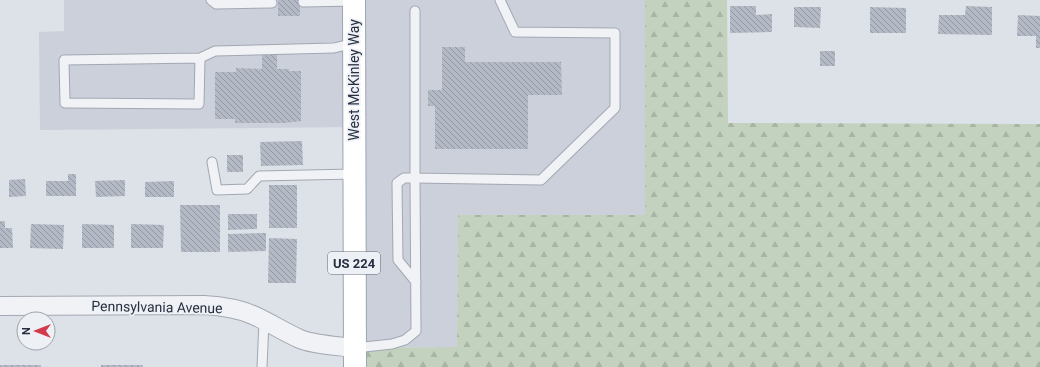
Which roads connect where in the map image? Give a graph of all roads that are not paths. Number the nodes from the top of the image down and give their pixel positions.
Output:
1 (211, 0) edge
2 (354, 0) edge
3 (500, 0) edge
4 (230, 2) edge
5 (272, 2) dead end
6 (304, 2) dead end
7 (415, 12) dead end
8 (354, 42) junction
9 (200, 58) junction
10 (212, 162) dead end
11 (354, 166) junction
12 (415, 178) junction
13 (416, 282) junction
14 (0, 306) edge
15 (264, 321) junction
16 (355, 357) edge
17 (262, 367) edge

1 - 4 lane
2 - 6 lane
2 - 8 main road, West McKinley Way / US 224
3 - 12 lane
4 - 5 lane
7 - 12 lane
8 - 9 lane
8 - 11 main road, West McKinley Way / US 224
9 - 9 lane
10 - 11 lane
11 - 16 main road, US 224
12 - 13 lane
12 - 13 lane
13 - 16 lane
14 - 15 street, Pennsylvania Avenue
15 - 16 street, Pennsylvania Avenue
15 - 17 lane

